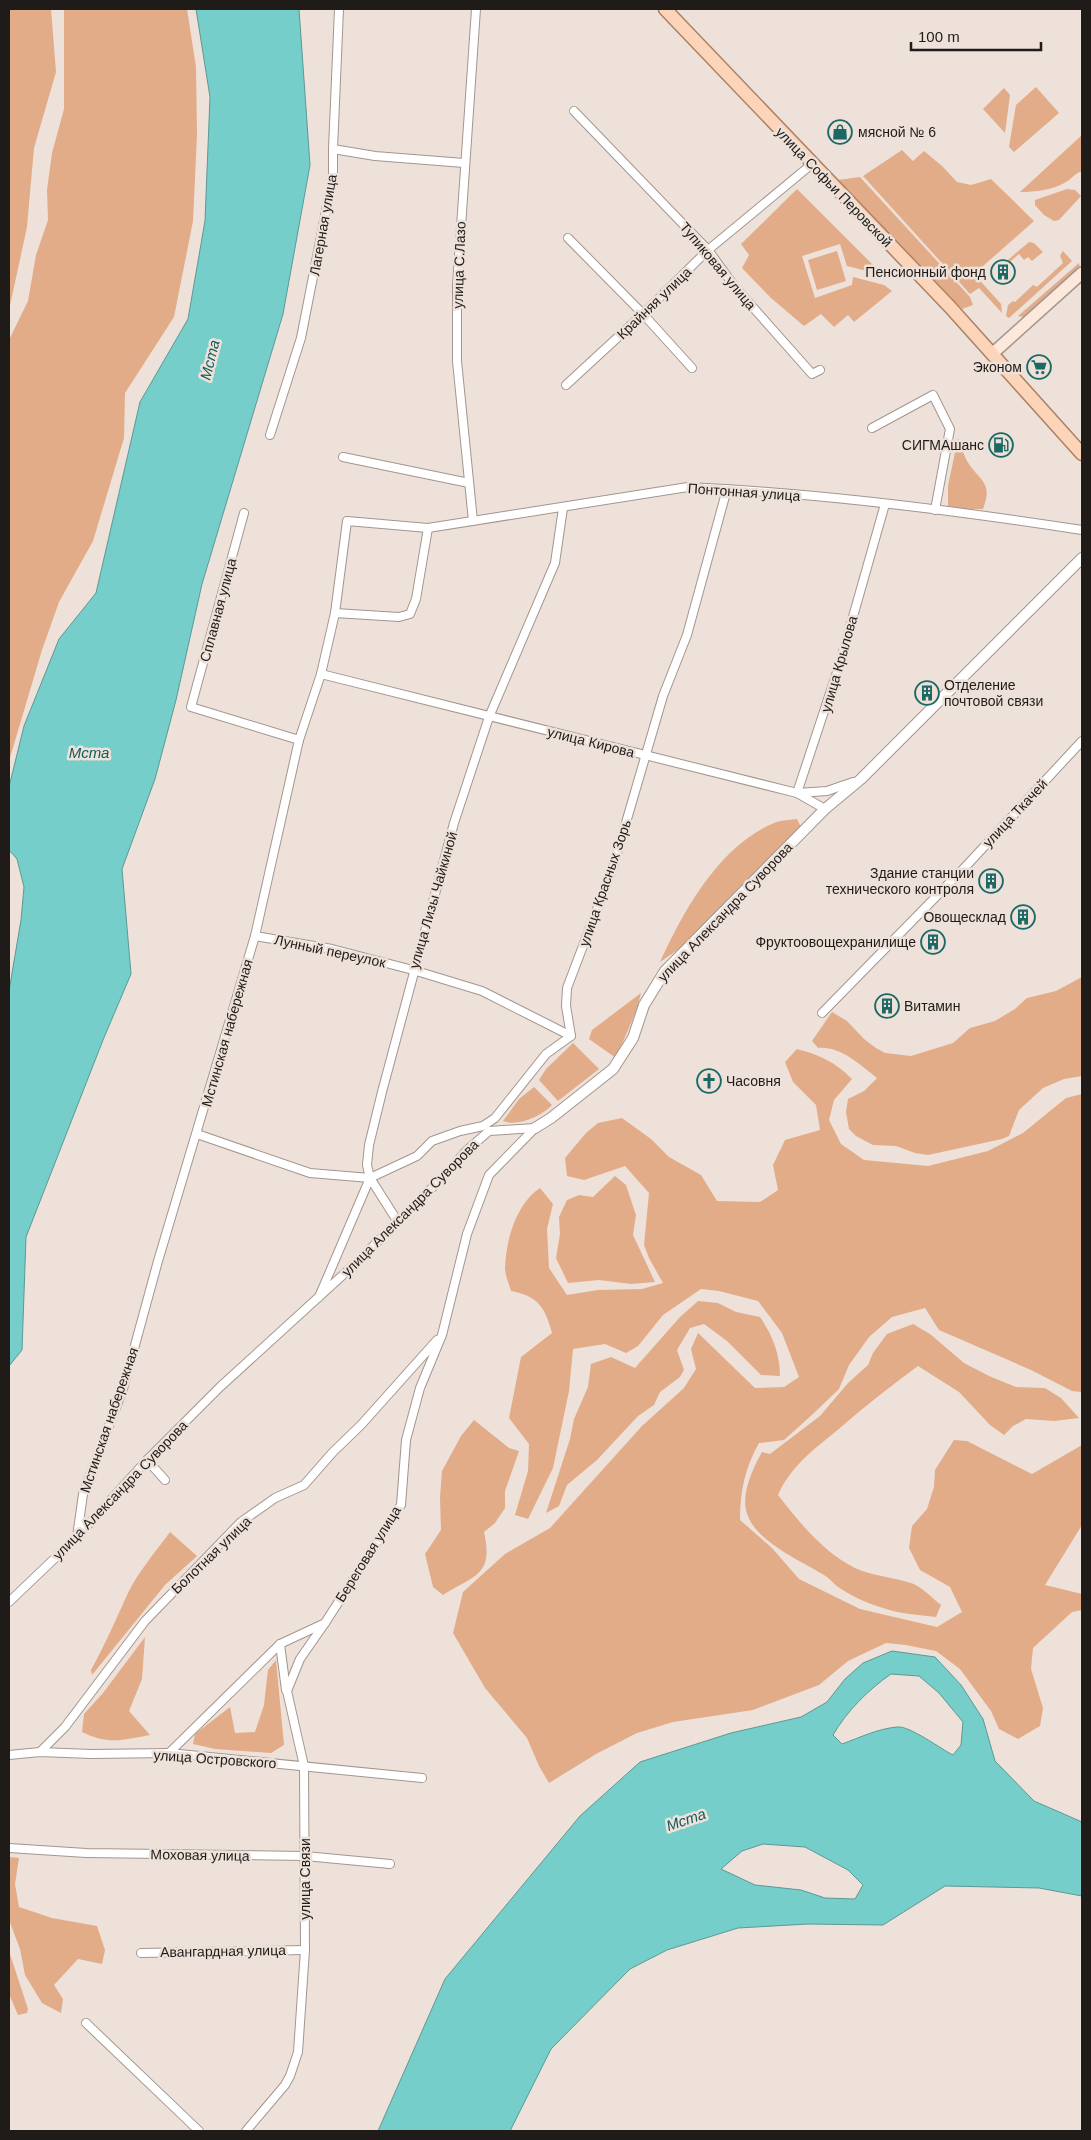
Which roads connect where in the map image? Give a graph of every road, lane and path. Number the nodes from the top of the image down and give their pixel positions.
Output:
1 (339, 9) edge
2 (476, 9) edge
3 (665, 9) edge
4 (574, 111) dead end
5 (333, 148) junction
6 (464, 163) junction
7 (812, 164) junction
8 (568, 238) dead end
9 (708, 250) junction
10 (1082, 273) edge
11 (643, 314) junction
12 (992, 354) junction
13 (692, 368) dead end
14 (820, 370) dead end
15 (566, 385) dead end
16 (872, 428) dead end
17 (270, 434) dead end
18 (1082, 454) edge
19 (343, 457) dead end
20 (469, 482) junction
21 (728, 489) junction
22 (885, 504) junction
23 (563, 508) junction
24 (936, 510) junction
25 (244, 513) dead end
26 (347, 521) joint
27 (473, 521) junction
28 (428, 528) junction
29 (1082, 530) edge
30 (1082, 558) edge
31 (335, 613) junction
32 (321, 674) junction
33 (488, 717) junction
34 (299, 740) junction
35 (1082, 741) edge
36 (647, 756) junction
37 (861, 779) junction
38 (798, 793) junction
39 (825, 809) junction
40 (255, 936) junction
41 (413, 970) junction
42 (822, 1014) dead end
43 (571, 1036) junction
44 (535, 1128) junction
45 (197, 1134) junction
46 (370, 1178) junction
47 (398, 1222) junction
48 (319, 1297) junction
49 (442, 1335) junction
50 (147, 1460) junction
51 (165, 1480) dead end
52 (77, 1537) junction
53 (9, 1602) edge
54 (325, 1623) junction
55 (280, 1644) junction
56 (287, 1692) junction
57 (40, 1752) junction
58 (169, 1753) junction
59 (9, 1755) edge
60 (304, 1766) junction
61 (422, 1778) dead end
62 (9, 1848) edge
63 (305, 1856) junction
64 (390, 1864) dead end
65 (306, 1950) junction
66 (141, 1953) dead end
67 (86, 2023) dead end
68 (199, 2131) edge
69 (246, 2131) edge

1 - 5 street, Лагерная улица
2 - 6 street, улица С.Лазо
3 - 7 main road, улица Софьи Перовской
4 - 9 street, Тупиковая улица
5 - 6 street
5 - 17 street, Лагерная улица
6 - 20 street, улица С.Лазо
7 - 9 street, Крайняя улица
7 - 12 main road, улица Софьи Перовской
8 - 11 street
9 - 11 street, Крайняя улица
9 - 14 street, Тупиковая улица
10 - 12 main road
11 - 13 street
11 - 15 street, Крайняя улица
12 - 18 main road, улица Софьи Перовской
16 - 24 street
19 - 20 street
20 - 27 street, улица С.Лазо
21 - 22 street, Понтонная улица
21 - 23 street, Понтонная улица
21 - 36 street, улица Красных Зорь
22 - 24 street, Понтонная улица
22 - 38 street, улица Крылова
23 - 27 street, Понтонная улица
23 - 33 street, улица Лизы Чайкиной
24 - 29 street, Понтонная улица
25 - 34 street, Сплавная улица
26 - 28 street, Понтонная улица
26 - 31 street, Мстинская набережная
27 - 28 street, Понтонная улица
28 - 31 street
30 - 37 street, улица Александра Суворова
31 - 32 street, Мстинская набережная
32 - 33 street, улица Кирова
32 - 34 street, Мстинская набережная
33 - 36 street, улица Кирова
33 - 41 street, улица Лизы Чайкиной
34 - 40 street, Мстинская набережная
35 - 42 street, улица Ткачей
36 - 38 street, улица Кирова
36 - 43 street, улица Красных Зорь
37 - 38 street, улица Кирова
37 - 39 street, улица Александра Суворова
38 - 39 street
39 - 44 street, улица Александра Суворова
40 - 41 street, Лунный переулок
40 - 45 street, Мстинская набережная
41 - 43 street, Лунный переулок
41 - 46 street, улица Лизы Чайкиной
43 - 46 street
44 - 47 street, улица Александра Суворова
44 - 49 street, Береговая улица
45 - 46 street
45 - 52 street, Мстинская набережная
46 - 47 street
46 - 48 street, улица Лизы Чайкиной
47 - 48 street, улица Александра Суворова
48 - 50 street, улица Александра Суворова
49 - 54 street, Береговая улица
49 - 57 street, Болотная улица
50 - 51 street
50 - 52 street, улица Александра Суворова
52 - 53 street, улица Александра Суворова
54 - 55 street
54 - 56 street
55 - 56 street, улица Связи
55 - 58 street
56 - 60 street, улица Связи
57 - 58 street, улица Островского
57 - 59 street, улица Островского
58 - 60 street, улица Островского
60 - 61 street, улица Островского
60 - 63 street, улица Связи
62 - 63 street, Моховая улица
63 - 64 street, Моховая улица
63 - 65 street, улица Связи
65 - 66 street, Авангардная улица
65 - 69 street, улица Связи
67 - 68 street

